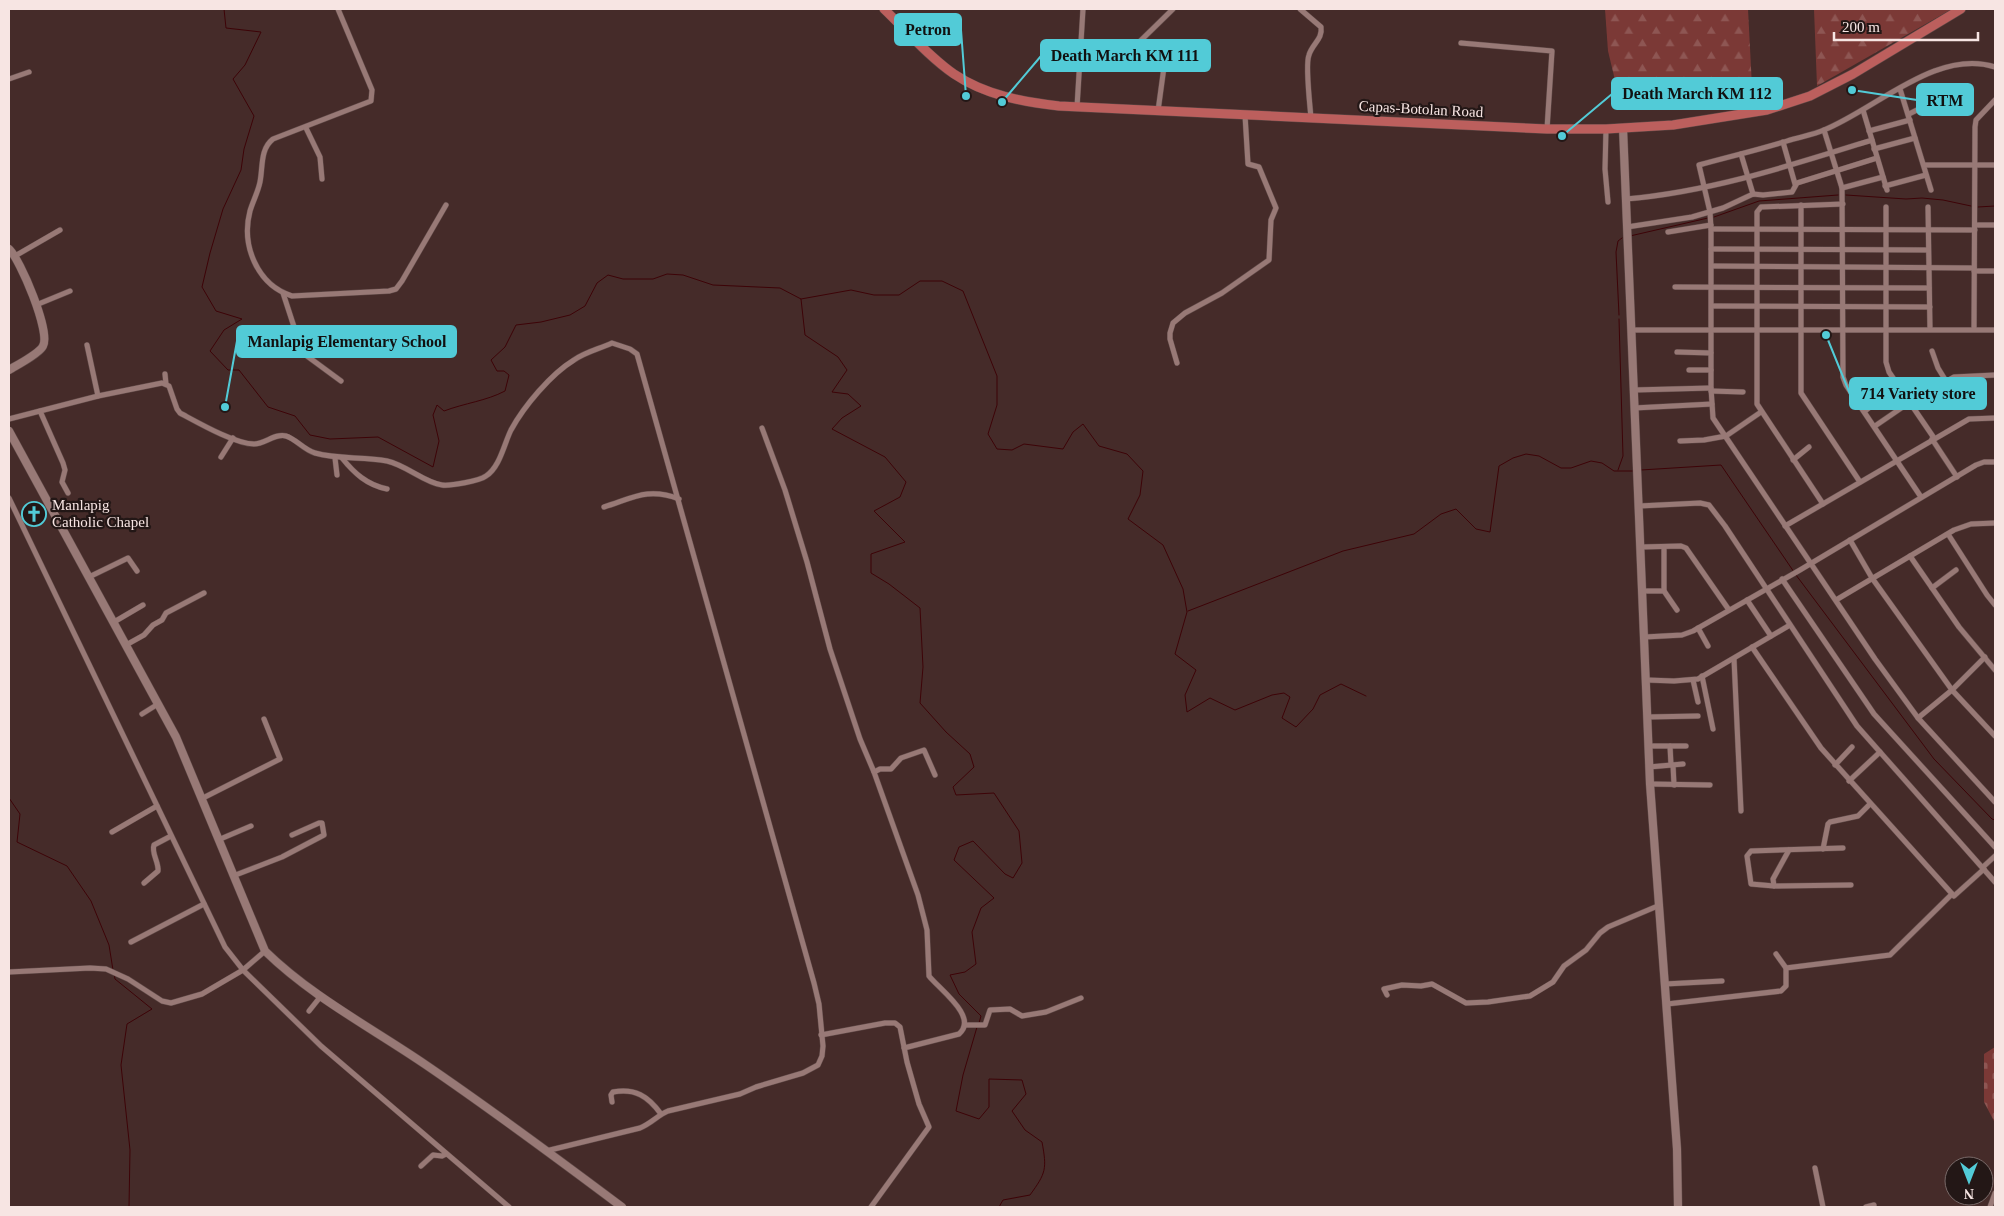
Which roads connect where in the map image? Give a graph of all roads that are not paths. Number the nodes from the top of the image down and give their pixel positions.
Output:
1 (338, 9) edge
2 (884, 9) edge
3 (1083, 9) edge
4 (1173, 9) edge
5 (1300, 9) edge
6 (1308, 9) edge
7 (1962, 9) edge
8 (1309, 18) junction
9 (1461, 44) dead end
10 (1119, 57) junction
11 (1995, 60) edge
12 (1993, 66) edge
13 (1080, 68) junction
14 (30, 72) dead end
15 (9, 79) edge
16 (1900, 89) junction
17 (1943, 97) dead end
18 (1995, 100) edge
19 (1077, 107) junction
20 (1863, 110) junction
21 (1158, 111) junction
22 (1245, 115) junction
23 (1910, 117) junction
24 (1310, 118) junction
25 (306, 128) junction
26 (1623, 128) junction
27 (1548, 129) junction
28 (1606, 129) junction
29 (1824, 130) junction
30 (1869, 131) junction
31 (1915, 138) junction
32 (1872, 140) junction
33 (1783, 142) junction
34 (1874, 149) junction
35 (1831, 152) junction
36 (1741, 154) junction
37 (1877, 158) junction
38 (1790, 165) junction
39 (1975, 165) junction
40 (1995, 165) edge
41 (1924, 166) junction
42 (1836, 170) junction
43 (1926, 175) junction
44 (1749, 176) junction
45 (1883, 177) junction
46 (322, 179) dead end
47 (1795, 184) junction
48 (1704, 188) junction
49 (1842, 188) junction
50 (1931, 190) dead end
51 (1753, 194) junction
52 (1626, 199) junction
53 (1608, 202) dead end
54 (1843, 204) junction
55 (446, 205) dead end
56 (1800, 206) junction
57 (1928, 207) dead end
58 (1886, 208) dead end
59 (1710, 212) junction
60 (1995, 225) edge
61 (1627, 227) junction
62 (1711, 227) junction
63 (1975, 228) junction
64 (60, 230) dead end
65 (1757, 230) junction
66 (1800, 230) junction
67 (1842, 230) junction
68 (1886, 230) junction
69 (1928, 230) junction
70 (1668, 232) dead end
71 (1711, 248) junction
72 (9, 249) edge
73 (1757, 250) junction
74 (1800, 250) junction
75 (1842, 250) junction
76 (1886, 250) junction
77 (1928, 250) junction
78 (16, 256) junction
79 (1712, 266) junction
80 (1757, 267) junction
81 (1800, 267) junction
82 (1842, 268) junction
83 (1886, 268) junction
84 (1929, 268) junction
85 (1974, 270) junction
86 (1995, 271) edge
87 (1675, 287) dead end
88 (1712, 287) junction
89 (1757, 287) junction
90 (1800, 287) junction
91 (1843, 287) junction
92 (1885, 288) junction
93 (1929, 288) junction
94 (70, 291) dead end
95 (283, 293) junction
96 (36, 305) junction
97 (1712, 306) junction
98 (1757, 306) junction
99 (1800, 306) junction
100 (1843, 306) junction
101 (1885, 306) junction
102 (1930, 307) junction
103 (1930, 329) junction
104 (1974, 329) junction
105 (1632, 330) junction
106 (1711, 330) junction
107 (1757, 330) junction
108 (1800, 330) junction
109 (1843, 330) junction
110 (1885, 330) junction
111 (1995, 330) edge
112 (87, 345) dead end
113 (1932, 351) dead end
114 (1677, 352) dead end
115 (1711, 353) junction
116 (1178, 363) dead end
117 (9, 370) edge
118 (1690, 370) dead end
119 (1711, 370) junction
120 (165, 374) dead end
121 (1995, 375) edge
122 (341, 381) dead end
123 (1876, 381) dead end
124 (1946, 381) junction
125 (166, 384) junction
126 (1898, 385) junction
127 (1711, 389) junction
128 (1634, 390) junction
129 (1743, 392) dead end
130 (98, 396) junction
131 (1854, 396) junction
132 (1910, 402) junction
133 (1712, 404) junction
134 (1634, 408) junction
135 (40, 411) junction
136 (1865, 411) junction
137 (1761, 412) junction
138 (1995, 418) edge
139 (9, 419) edge
140 (1875, 426) junction
141 (762, 428) dead end
142 (9, 431) edge
143 (1726, 436) junction
144 (233, 438) junction
145 (1933, 439) junction
146 (1680, 441) dead end
147 (1810, 447) dead end
148 (221, 457) dead end
149 (335, 458) junction
150 (342, 458) junction
151 (1793, 460) junction
152 (1897, 461) junction
153 (1995, 462) edge
154 (337, 475) dead end
155 (1957, 477) junction
156 (1860, 482) junction
157 (387, 489) dead end
158 (68, 493) dead end
159 (1922, 497) junction
160 (9, 498) edge
161 (679, 499) junction
162 (1823, 504) junction
163 (1639, 506) junction
164 (604, 507) dead end
165 (1995, 522) edge
166 (1786, 526) junction
167 (1948, 534) junction
168 (1850, 540) junction
169 (1664, 546) junction
170 (1642, 547) junction
171 (1910, 556) junction
172 (1810, 564) junction
173 (1956, 570) dead end
174 (137, 571) dead end
175 (89, 577) junction
176 (1872, 578) junction
177 (1782, 580) junction
178 (1932, 588) junction
179 (1766, 589) junction
180 (1642, 591) junction
181 (1664, 591) junction
182 (204, 593) dead end
183 (1747, 600) junction
184 (1836, 600) junction
185 (144, 605) dead end
186 (1995, 605) edge
187 (1677, 610) dead end
188 (1729, 610) junction
189 (114, 622) junction
190 (1790, 625) junction
191 (1698, 628) junction
192 (1771, 636) junction
193 (1644, 637) junction
194 (126, 645) junction
195 (1708, 646) dead end
196 (1752, 647) junction
197 (1984, 657) junction
198 (1734, 658) junction
199 (1995, 670) edge
200 (1702, 676) junction
201 (1647, 680) junction
202 (1693, 680) junction
203 (1952, 690) junction
204 (1698, 702) dead end
205 (158, 704) junction
206 (142, 714) dead end
207 (1698, 716) dead end
208 (1647, 717) junction
209 (1918, 718) junction
210 (264, 719) dead end
211 (1713, 729) dead end
212 (1995, 736) edge
213 (1648, 746) junction
214 (1670, 746) junction
215 (1686, 746) dead end
216 (1852, 747) dead end
217 (1880, 752) junction
218 (1682, 764) dead end
219 (1672, 765) junction
220 (1835, 765) junction
221 (1649, 767) junction
222 (874, 772) junction
223 (935, 775) dead end
224 (1849, 781) junction
225 (1650, 784) junction
226 (1674, 785) junction
227 (1710, 785) dead end
228 (201, 799) junction
229 (1995, 802) edge
230 (1870, 804) junction
231 (157, 806) junction
232 (1741, 811) dead end
233 (251, 826) dead end
234 (112, 832) dead end
235 (292, 835) dead end
236 (171, 836) junction
237 (218, 840) junction
238 (1995, 847) edge
239 (1843, 848) dead end
240 (1823, 849) junction
241 (1789, 850) junction
242 (1995, 856) edge
243 (1983, 868) junction
244 (233, 876) junction
245 (1995, 882) edge
246 (144, 883) dead end
247 (1851, 885) dead end
248 (1774, 886) junction
249 (1952, 894) junction
250 (204, 904) junction
251 (1660, 905) junction
252 (131, 942) dead end
253 (265, 951) junction
254 (1776, 954) dead end
255 (1786, 968) junction
256 (243, 970) junction
257 (9, 972) edge
258 (1722, 981) dead end
259 (1665, 984) junction
260 (322, 995) junction
261 (1387, 995) dead end
262 (1081, 998) dead end
263 (1667, 1004) junction
264 (309, 1011) dead end
265 (965, 1025) junction
266 (821, 1035) junction
267 (904, 1048) junction
268 (612, 1102) dead end
269 (661, 1114) junction
270 (546, 1151) junction
271 (446, 1154) junction
272 (421, 1166) dead end
273 (1816, 1168) dead end
274 (1995, 1193) edge
275 (1874, 1205) dead end
276 (510, 1207) edge
277 (622, 1207) edge
278 (871, 1207) edge
279 (1678, 1207) edge
280 (1823, 1207) edge
281 (1866, 1207) edge
282 (1990, 1207) edge

1 - 25 street
2 - 19 main road, Capas-Botolan Road
3 - 13 street
4 - 10 street
5 - 8 street
6 - 8 street
7 - 26 main road, Capas-Botolan Road
8 - 24 street
9 - 27 street
10 - 13 street
10 - 21 street
11 - 12 street
12 - 16 street
13 - 19 street
14 - 15 street
16 - 20 street
16 - 23 street
17 - 23 street
18 - 39 street
19 - 21 main road, Capas-Botolan Road
20 - 29 street
20 - 30 street
21 - 22 main road, Capas-Botolan Road
22 - 24 main road, Capas-Botolan Road
22 - 116 street
23 - 30 street
23 - 31 street
24 - 27 main road, Capas-Botolan Road
25 - 46 street
25 - 95 street
26 - 28 main road, Capas-Botolan Road
26 - 52 street
27 - 28 main road, Capas-Botolan Road
28 - 53 street
29 - 33 street
29 - 35 street
30 - 32 street
31 - 34 street
31 - 41 street
32 - 34 street
32 - 35 street
33 - 36 street
33 - 38 street
34 - 37 street
35 - 38 street
35 - 42 street
36 - 44 street
36 - 48 street
37 - 42 street
37 - 45 street
38 - 44 street
38 - 47 street
39 - 40 street
39 - 41 street
39 - 63 street
41 - 43 street
42 - 47 street
42 - 49 street
43 - 45 street
43 - 50 street
44 - 48 street
44 - 51 street
45 - 49 street
47 - 51 street
48 - 52 street
48 - 59 street
49 - 54 street
51 - 59 street
52 - 61 street
54 - 56 street
54 - 67 street
55 - 95 street
56 - 65 street
56 - 66 street
57 - 69 street
58 - 68 street
59 - 61 street
59 - 62 street
60 - 63 street
61 - 105 street
62 - 65 street
62 - 70 street
62 - 71 street
63 - 69 street
63 - 85 street
64 - 78 street
65 - 66 street
65 - 73 street
66 - 67 street
66 - 74 street
67 - 68 street
67 - 75 street
68 - 69 street
68 - 76 street
69 - 77 street
71 - 73 street
71 - 79 street
72 - 78 street
73 - 74 street
73 - 80 street
74 - 75 street
74 - 81 street
75 - 76 street
75 - 82 street
76 - 77 street
76 - 83 street
77 - 84 street
78 - 96 street
79 - 80 street
79 - 88 street
80 - 81 street
80 - 89 street
81 - 82 street
81 - 90 street
82 - 83 street
82 - 91 street
83 - 84 street
83 - 92 street
84 - 85 street
84 - 93 street
85 - 86 street
85 - 104 street
87 - 88 street
88 - 89 street
88 - 97 street
89 - 90 street
89 - 98 street
90 - 91 street
90 - 99 street
91 - 92 street
91 - 100 street
92 - 93 street
92 - 101 street
93 - 102 street
94 - 96 street
95 - 122 street
96 - 117 street
97 - 98 street
97 - 106 street
98 - 99 street
98 - 107 street
99 - 100 street
99 - 108 street
100 - 101 street
100 - 109 street
101 - 102 street
101 - 110 street
102 - 103 street
103 - 104 street
103 - 110 street
104 - 111 street
105 - 106 street
105 - 128 street
106 - 107 street
106 - 115 street
107 - 108 street
107 - 137 street
108 - 109 street
108 - 156 street
109 - 110 street
109 - 131 street
110 - 126 street
112 - 130 street
113 - 124 street
114 - 115 street
115 - 119 street
118 - 119 street
119 - 127 street
120 - 125 street
121 - 124 street
123 - 131 street
124 - 132 street
125 - 130 street
125 - 144 street
126 - 132 street
126 - 136 street
127 - 128 street
127 - 129 street
127 - 133 street
128 - 134 street
130 - 135 street
131 - 136 street
132 - 140 street
132 - 145 street
133 - 134 street
133 - 143 street
134 - 163 street
135 - 139 street
135 - 158 street
136 - 140 street
137 - 143 street
137 - 151 street
138 - 145 street
140 - 152 street
141 - 222 street
142 - 175 street
143 - 146 street
143 - 166 street
144 - 148 street
144 - 149 street
145 - 152 street
145 - 155 street
147 - 151 street
149 - 150 street
149 - 154 street
150 - 157 street
150 - 161 street
151 - 162 street
152 - 156 street
152 - 159 street
153 - 155 street
155 - 159 street
156 - 162 street
159 - 168 street
160 - 231 street
161 - 164 street
161 - 266 street
162 - 166 street
163 - 170 street
163 - 179 street
165 - 167 street
166 - 172 street
167 - 171 street
167 - 186 street
168 - 172 street
168 - 176 street
169 - 170 street
169 - 181 street
169 - 188 street
170 - 180 street
171 - 176 street
171 - 178 street
172 - 177 street
172 - 184 street
173 - 178 street
174 - 175 street
175 - 189 street
176 - 184 street
176 - 203 street
177 - 179 street
177 - 238 street
178 - 197 street
179 - 183 street
179 - 190 street
180 - 181 street
180 - 193 street
181 - 187 street
182 - 194 street
183 - 188 street
183 - 192 street
184 - 209 street
185 - 189 street
188 - 191 street
189 - 194 street
190 - 192 street
190 - 217 street
191 - 193 street
191 - 195 street
192 - 196 street
193 - 201 street
194 - 205 street
196 - 198 street
196 - 220 street
197 - 199 street
197 - 203 street
198 - 200 street
198 - 232 street
200 - 202 street
200 - 211 street
201 - 202 street
201 - 208 street
202 - 204 street
203 - 209 street
203 - 212 street
205 - 206 street
205 - 228 street
207 - 208 street
208 - 213 street
209 - 229 street
210 - 228 street
213 - 214 street
213 - 221 street
214 - 215 street
214 - 219 street
216 - 220 street
217 - 224 street
217 - 243 street
218 - 219 street
219 - 221 street
219 - 226 street
220 - 224 street
221 - 225 street
222 - 223 street
222 - 265 street
224 - 230 street
225 - 226 street
225 - 251 street
226 - 227 street
228 - 237 street
230 - 240 street
230 - 249 street
231 - 234 street
231 - 236 street
233 - 237 street
235 - 244 street
236 - 246 street
236 - 250 street
237 - 244 street
239 - 240 street
240 - 241 street
241 - 248 street
241 - 248 street
242 - 243 street
243 - 245 street
243 - 249 street
244 - 253 street
247 - 248 street
249 - 255 street
250 - 252 street
250 - 256 street
251 - 259 street
251 - 261 street
253 - 256 street
253 - 260 street
254 - 255 street
255 - 263 street
256 - 257 street
256 - 271 street
258 - 259 street
259 - 263 street
260 - 264 street
260 - 270 street
262 - 265 street
263 - 279 street
265 - 267 street
266 - 267 street
266 - 269 street
267 - 278 street
268 - 269 street
269 - 270 street
270 - 277 street
271 - 272 street
271 - 276 street
273 - 280 street
274 - 282 street
275 - 281 street

